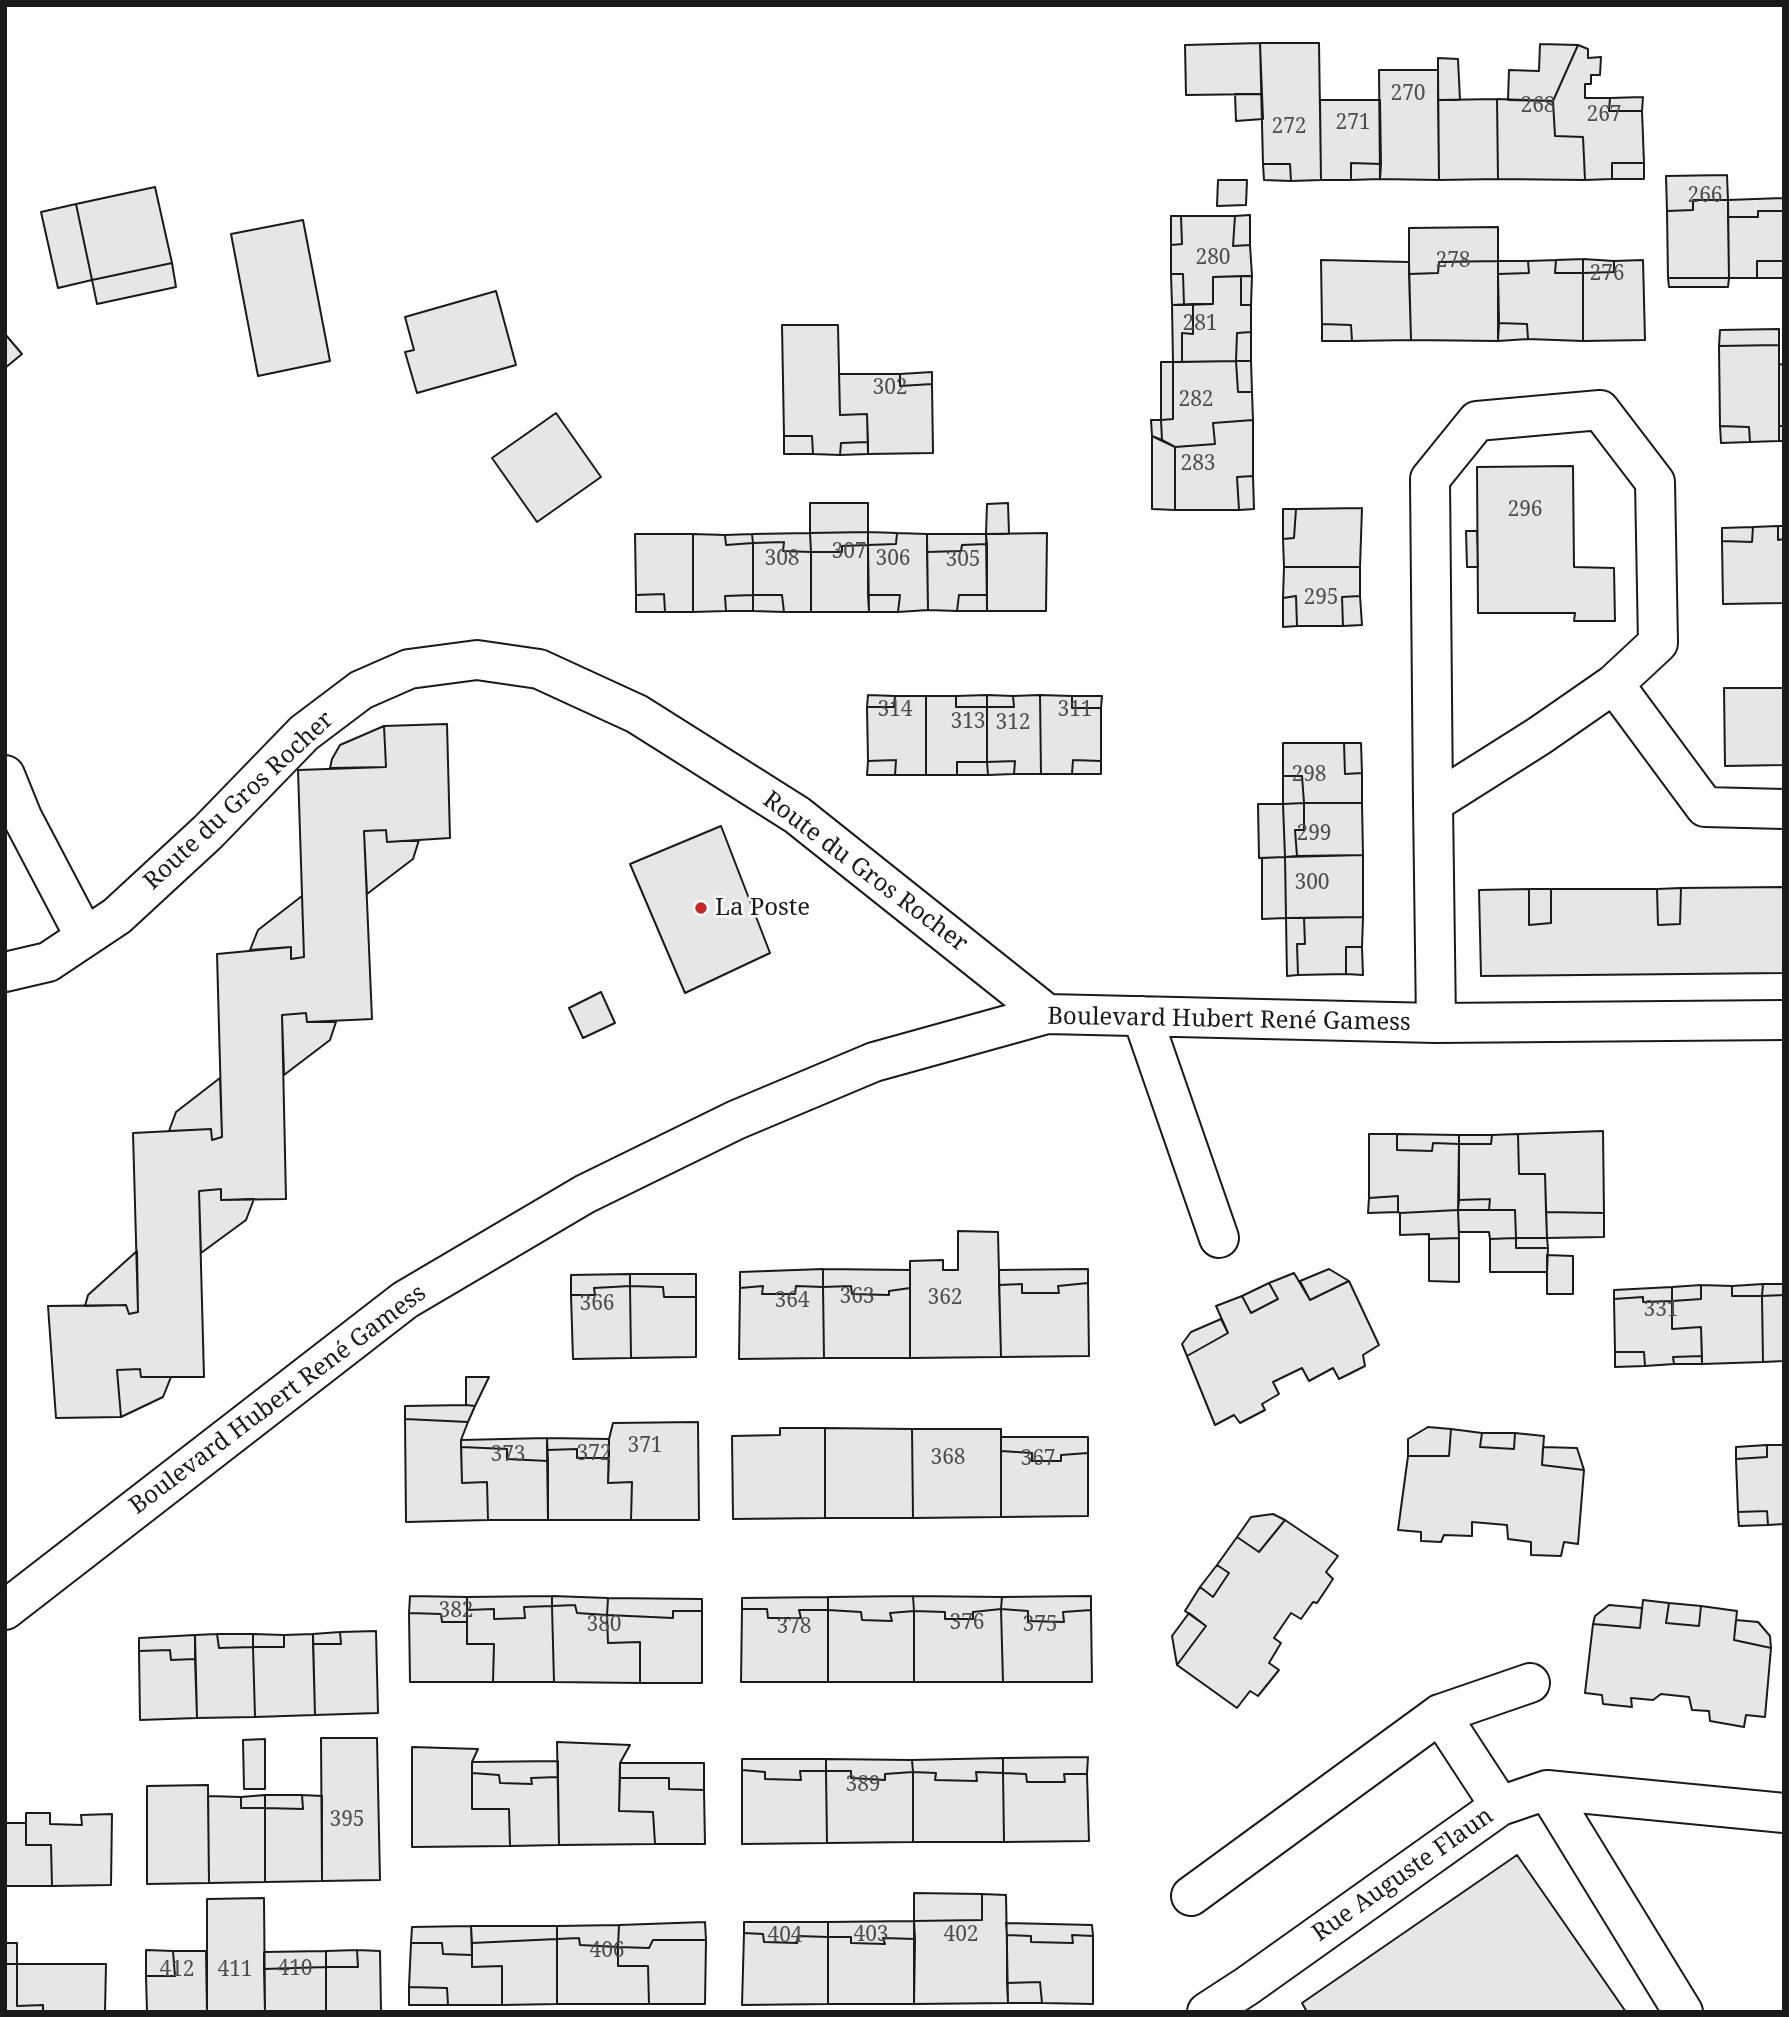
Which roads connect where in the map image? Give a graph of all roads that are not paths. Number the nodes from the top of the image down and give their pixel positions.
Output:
1 (1614, 684) junction
2 (5, 775) edge
3 (1433, 803) junction
4 (1784, 809) edge
5 (85, 937) junction
6 (5, 972) edge
7 (1047, 1014) junction
8 (1142, 1016) junction
9 (1784, 1020) edge
10 (1436, 1023) junction
11 (1219, 1238) dead end
12 (5, 1610) edge
13 (1530, 1683) dead end
14 (1440, 1714) junction
15 (1547, 1790) junction
16 (1500, 1806) junction
17 (1784, 1812) edge
18 (1191, 1896) dead end
19 (1208, 2012) edge
20 (1683, 2012) edge

1 - 3 street
1 - 3 street
1 - 4 street
2 - 5 street
3 - 10 street
5 - 6 street, Route du Gros Rocher
5 - 7 street, Route du Gros Rocher
7 - 8 street, Boulevard Hubert René Gamess
7 - 12 street, Boulevard Hubert René Gamess
8 - 10 street, Boulevard Hubert René Gamess
8 - 11 street
9 - 10 street, Boulevard Hubert René Gamess
13 - 14 street
14 - 16 street
14 - 18 street
15 - 16 street, Rue Auguste Flaun
15 - 17 street, Rue Auguste Flaun
15 - 20 street
16 - 19 street, Rue Auguste Flaun

